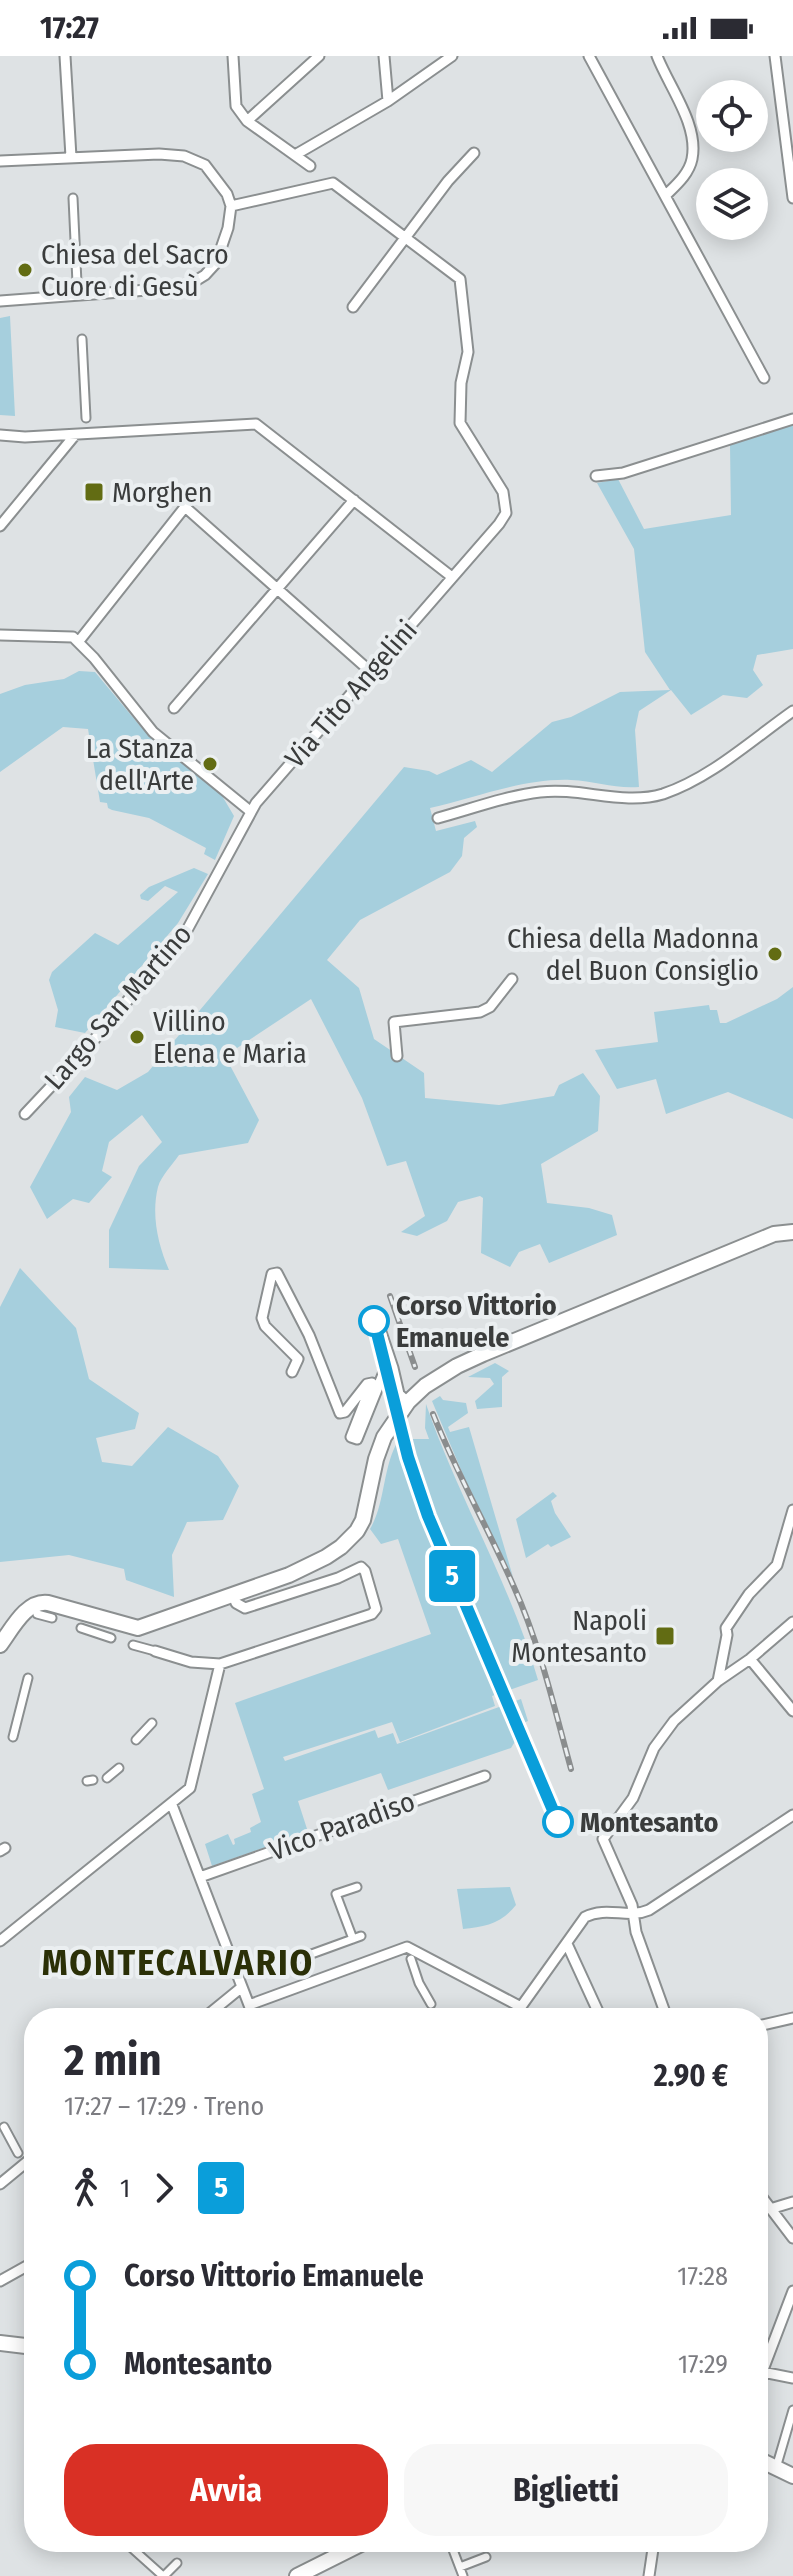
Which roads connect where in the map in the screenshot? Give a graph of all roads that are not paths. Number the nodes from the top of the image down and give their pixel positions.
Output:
1 (65, 56) edge
2 (233, 56) edge
3 (319, 56) edge
4 (384, 56) edge
5 (452, 56) edge
6 (589, 56) edge
7 (657, 56) edge
8 (775, 56) edge
9 (388, 101) junction
10 (247, 121) junction
11 (474, 153) dead end
12 (295, 155) junction
13 (71, 157) junction
14 (0, 161) edge
15 (310, 166) dead end
16 (666, 195) junction
17 (73, 198) dead end
18 (793, 198) edge
19 (231, 206) junction
20 (405, 237) junction
21 (77, 283) dead end
22 (0, 301) edge
23 (353, 307) dead end
24 (82, 339) dead end
25 (764, 378) dead end
26 (86, 418) dead end
27 (793, 419) edge
28 (0, 435) edge
29 (75, 435) junction
30 (596, 476) dead end
31 (354, 500) junction
32 (0, 526) edge
33 (452, 577) junction
34 (277, 589) junction
35 (0, 635) edge
36 (79, 641) junction
37 (371, 672) junction
38 (174, 708) dead end
39 (793, 711) edge
40 (250, 811) junction
41 (438, 818) dead end
42 (512, 979) dead end
43 (397, 1056) dead end
44 (25, 1114) dead end
45 (793, 1232) edge
46 (292, 1372) dead end
47 (408, 1402) junction
48 (793, 1510) edge
49 (233, 1595) junction
50 (37, 1614) dead end
51 (52, 1618) dead end
52 (793, 1622) edge
53 (81, 1628) dead end
54 (111, 1638) dead end
55 (0, 1645) edge
56 (133, 1645) dead end
57 (155, 1651) joint
58 (750, 1659) junction
59 (220, 1664) junction
60 (28, 1678) dead end
61 (718, 1681) junction
62 (793, 1711) edge
63 (152, 1723) dead end
64 (13, 1737) dead end
65 (136, 1740) dead end
66 (119, 1768) dead end
67 (485, 1776) dead end
68 (107, 1778) dead end
69 (172, 1805) junction
70 (793, 1815) edge
71 (200, 1877) junction
72 (357, 1887) dead end
73 (633, 1915) junction
74 (0, 1941) edge
75 (564, 1947) junction
76 (411, 1959) dead end
77 (284, 1964) dead end
78 (242, 1987) junction
79 (431, 2004) dead end
80 (249, 2005) junction
81 (521, 2007) joint
82 (216, 2008) edge
83 (250, 2008) edge
84 (596, 2008) edge
85 (663, 2008) edge
86 (793, 2018) edge
87 (768, 2024) edge
88 (4, 2127) dead end
89 (18, 2153) dead end
90 (24, 2164) edge
91 (0, 2184) edge
92 (793, 2202) edge
93 (768, 2206) edge
94 (770, 2209) junction
95 (793, 2238) edge
96 (24, 2268) edge
97 (0, 2281) edge
98 (793, 2291) edge
99 (0, 2343) edge
100 (24, 2346) edge
101 (768, 2356) edge
102 (768, 2373) edge
103 (793, 2378) edge
104 (793, 2410) edge
105 (768, 2464) edge
106 (776, 2468) junction
107 (793, 2476) edge
108 (136, 2552) edge
109 (345, 2552) edge
110 (454, 2552) edge
111 (653, 2552) edge
112 (486, 2557) dead end
113 (177, 2563) dead end
114 (460, 2567) junction
115 (163, 2576) edge
116 (297, 2576) edge
117 (463, 2576) edge
118 (649, 2576) edge

1 - 13 street
2 - 10 street
3 - 10 street
4 - 9 street
5 - 9 street
6 - 16 street
7 - 16 street
8 - 18 street
9 - 12 street
10 - 12 street
11 - 20 street
12 - 15 street
13 - 14 street
13 - 19 street
16 - 25 street
17 - 21 street
19 - 20 street, Via Tito Angelini
19 - 22 street
20 - 23 street
20 - 33 street, Via Tito Angelini
24 - 26 street
27 - 30 street
28 - 29 street
29 - 31 street
29 - 32 street
31 - 33 street
31 - 34 street
33 - 37 street, Via Tito Angelini
34 - 36 street
34 - 37 street
34 - 38 street
35 - 36 street
36 - 40 street
37 - 40 street, Via Tito Angelini
39 - 41 street
40 - 44 street, Largo San Martino
42 - 43 street
45 - 47 main road
46 - 47 street
47 - 49 main road
48 - 61 street
49 - 55 main road
49 - 59 street
50 - 51 street
52 - 58 street
53 - 54 street
56 - 57 street
57 - 59 street
58 - 61 street
58 - 62 street
59 - 69 street
60 - 64 street
61 - 73 street
63 - 65 street
66 - 68 street
67 - 71 street, Vico Paradiso
69 - 71 street
69 - 74 street
70 - 73 street
71 - 78 street
72 - 77 street
73 - 75 street
73 - 85 street
75 - 81 street
75 - 84 street
76 - 79 street
78 - 80 street
78 - 82 street
80 - 81 street
80 - 83 street
86 - 87 street
88 - 89 street
90 - 91 street
92 - 94 street
93 - 94 street
94 - 95 street
96 - 97 street
98 - 101 street
99 - 100 main road
102 - 103 street
104 - 106 street
105 - 106 main road
106 - 107 main road
108 - 115 street
109 - 116 main road
110 - 114 street
111 - 118 street
112 - 114 street
113 - 115 street
114 - 117 street

